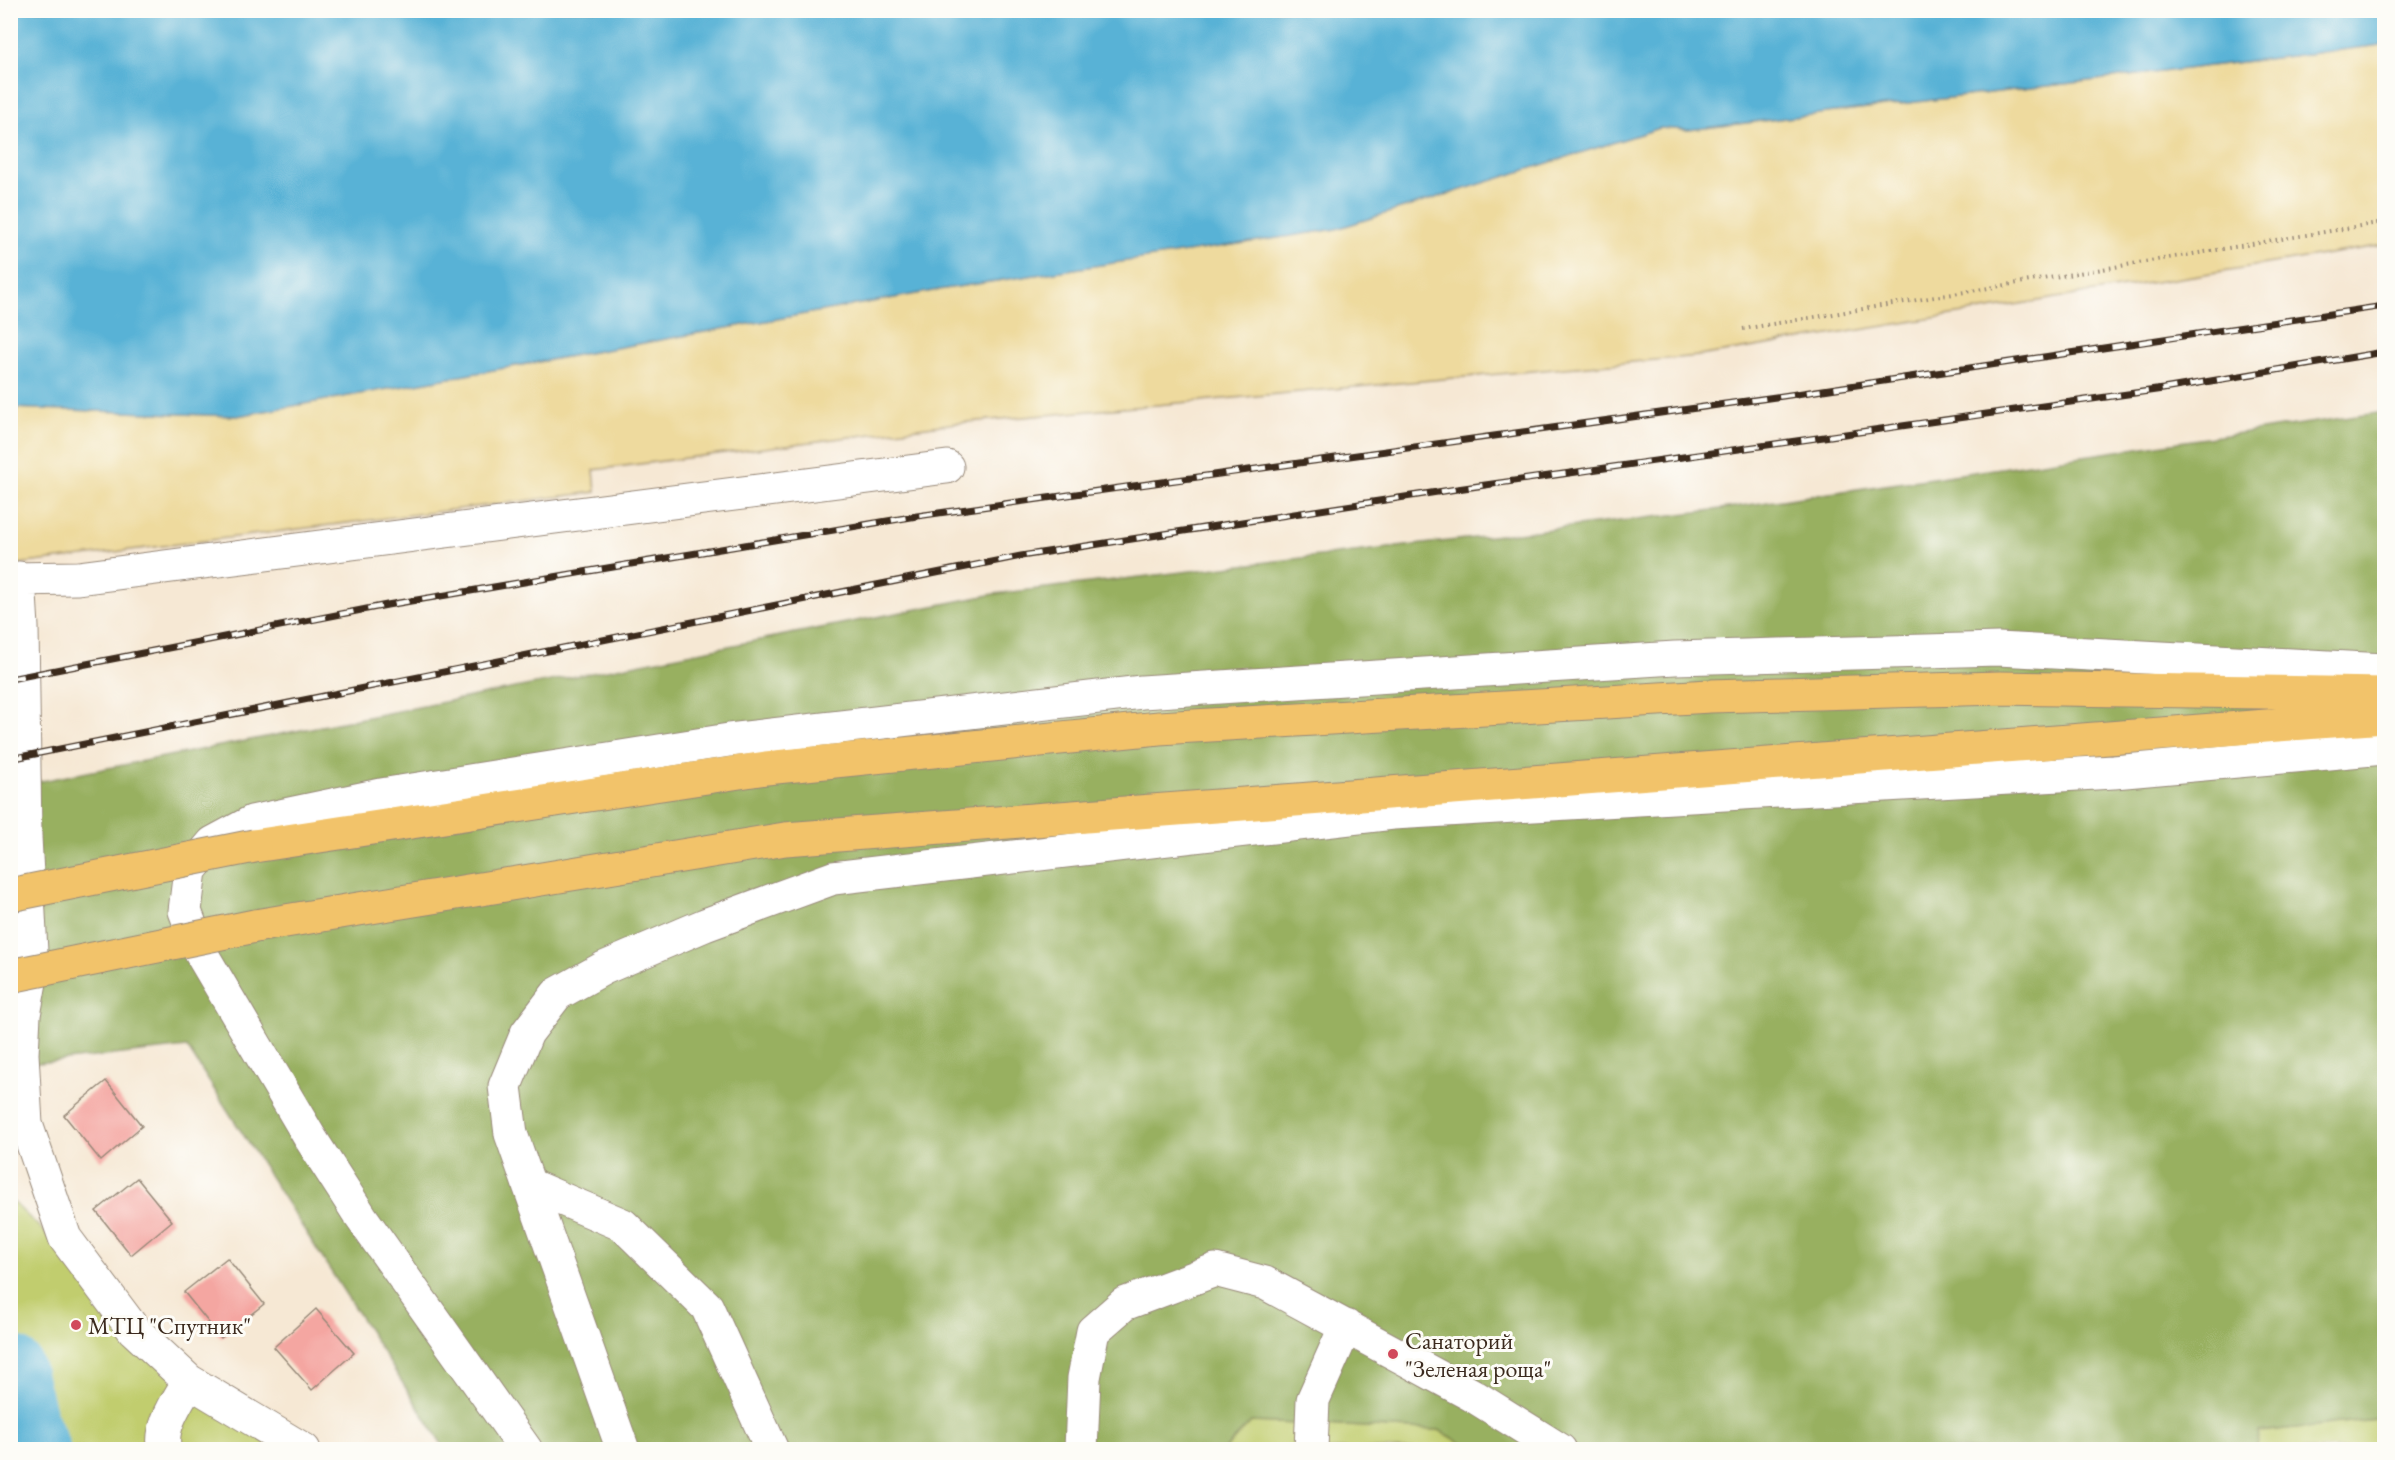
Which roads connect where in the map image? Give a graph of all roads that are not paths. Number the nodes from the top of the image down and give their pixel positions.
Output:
1 (947, 467) dead end
2 (15, 578) edge
3 (2385, 670) edge
4 (2385, 694) edge
5 (2385, 717) edge
6 (2385, 748) edge
7 (10, 895) edge
8 (10, 976) edge
9 (529, 1185) junction
10 (1346, 1326) junction
11 (189, 1381) junction
12 (165, 1449) edge
13 (304, 1449) edge
14 (526, 1449) edge
15 (623, 1449) edge
16 (772, 1449) edge
17 (1081, 1449) edge
18 (1311, 1449) edge
19 (1560, 1449) edge

1 - 2 street
2 - 11 street
3 - 14 street
4 - 7 main road, bridge
5 - 8 main road, bridge
6 - 9 street
9 - 15 street
9 - 16 street
10 - 17 street
10 - 18 street
10 - 19 street
11 - 12 street
11 - 13 street

